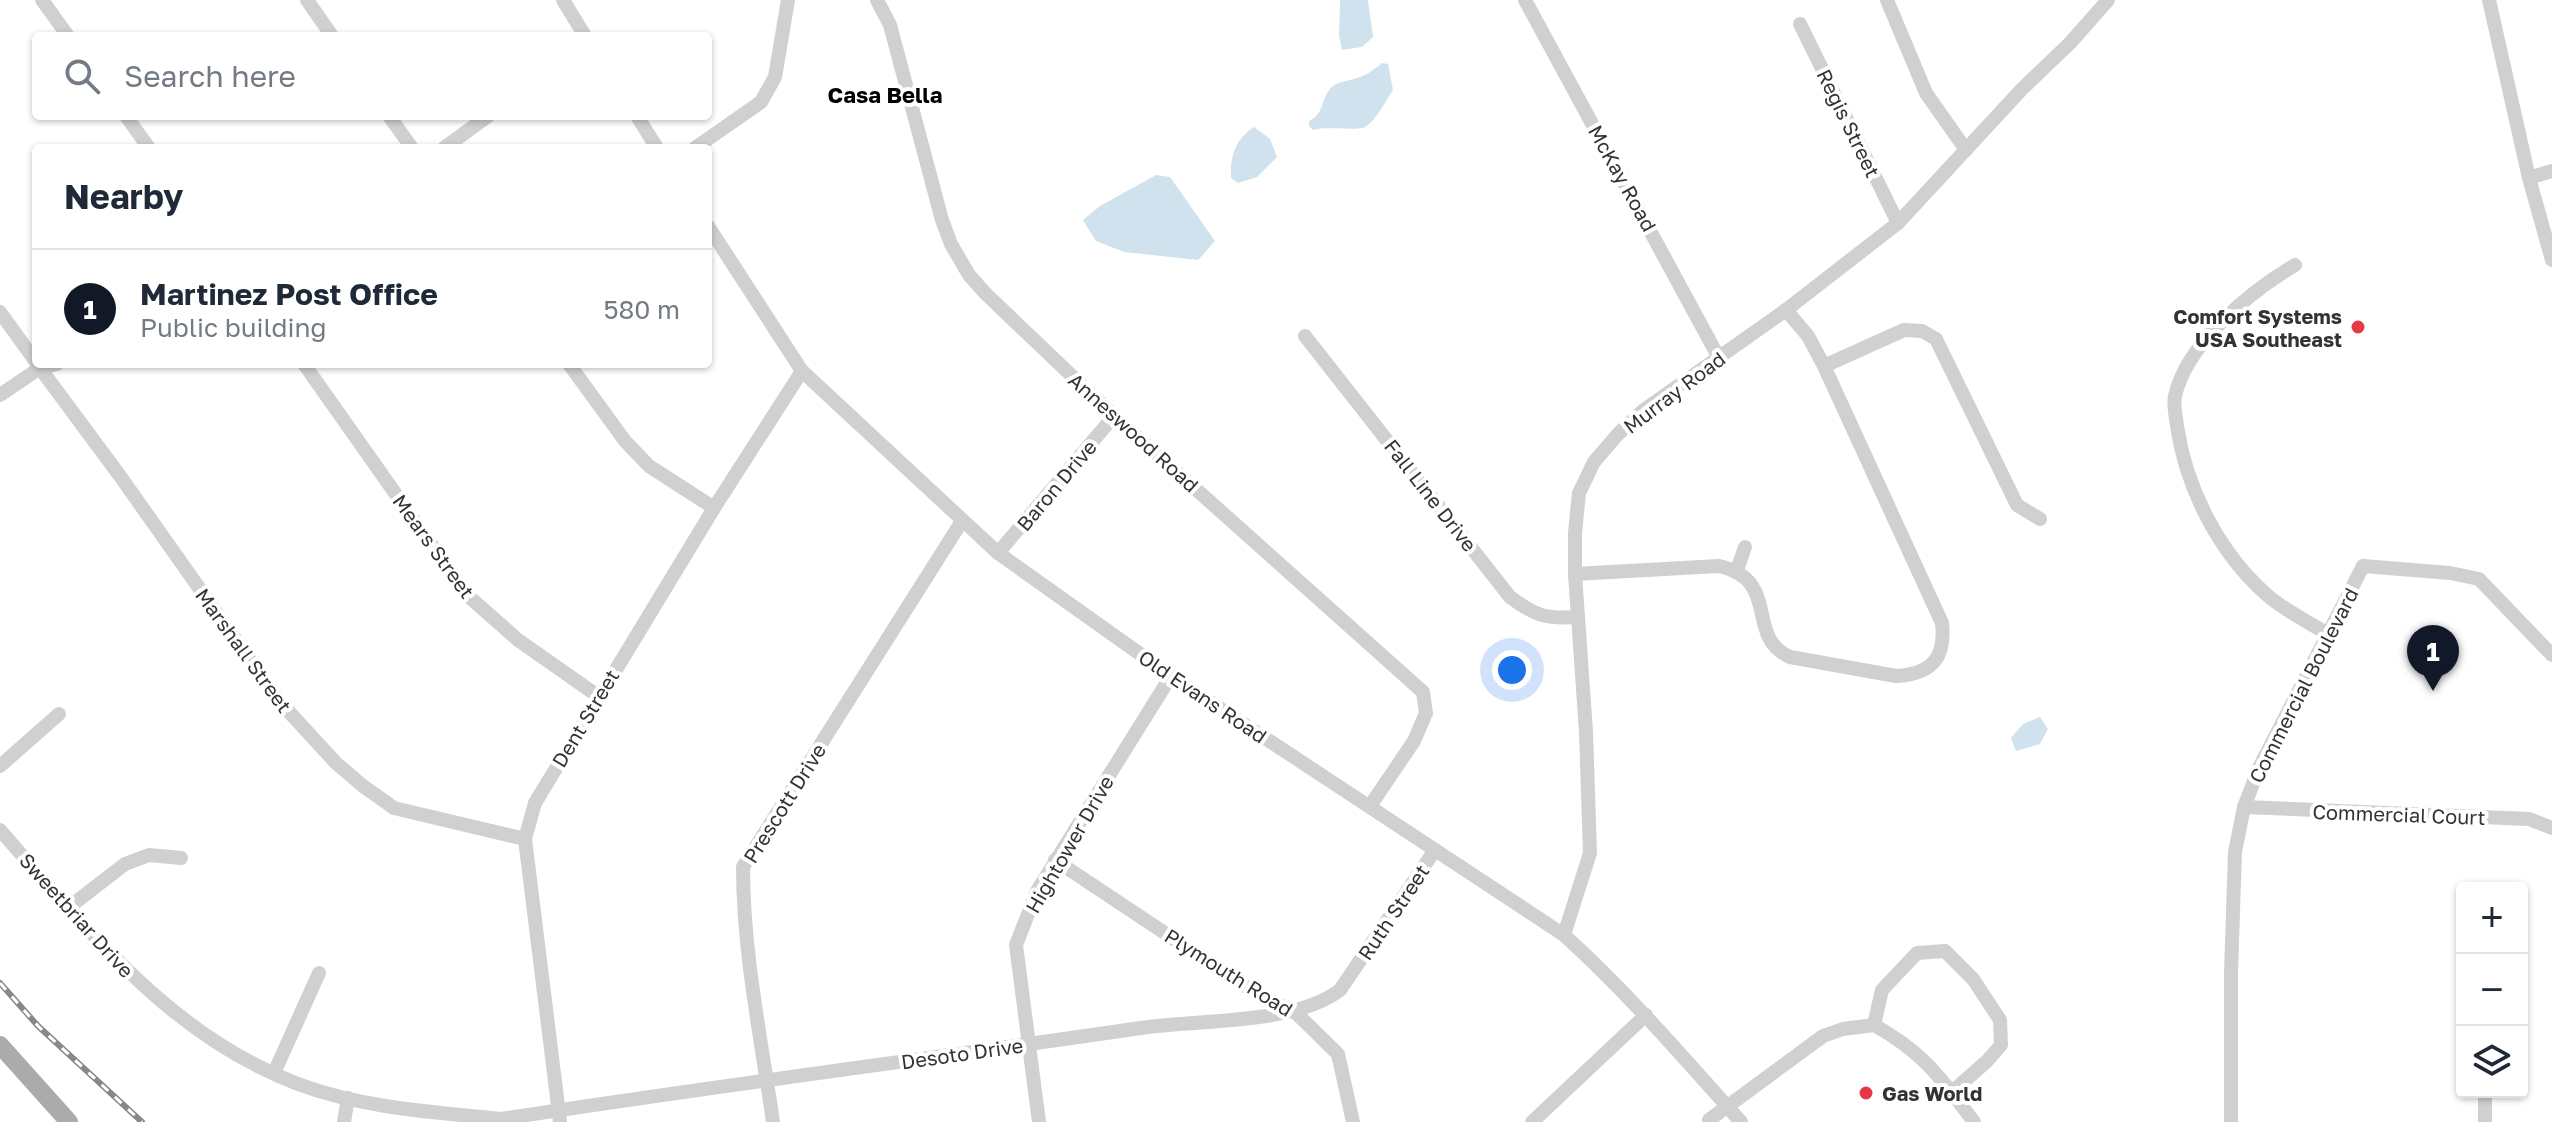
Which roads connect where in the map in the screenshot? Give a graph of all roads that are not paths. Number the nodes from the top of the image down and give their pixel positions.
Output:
1 (42, 0) edge
2 (307, 0) edge
3 (563, 0) edge
4 (788, 0) edge
5 (877, 0) edge
6 (1525, 0) edge
7 (1887, 0) edge
8 (2108, 0) edge
9 (2489, 0) edge
10 (1800, 24) dead end
11 (65, 32) edge
12 (329, 32) edge
13 (583, 32) edge
14 (129, 120) edge
15 (392, 120) edge
16 (482, 120) edge
17 (640, 120) edge
18 (146, 144) edge
19 (409, 144) edge
20 (450, 144) edge
21 (654, 144) edge
22 (701, 144) edge
23 (1966, 150) junction
24 (2552, 171) edge
25 (2529, 178) junction
26 (1898, 223) junction
27 (712, 232) edge
28 (2552, 260) edge
29 (2295, 265) dead end
30 (1786, 310) junction
31 (0, 312) edge
32 (1305, 336) dead end
33 (32, 357) edge
34 (1719, 358) junction
35 (1824, 366) junction
36 (34, 368) edge
37 (40, 368) edge
38 (307, 368) edge
39 (572, 368) edge
40 (802, 371) junction
41 (0, 395) edge
42 (1114, 416) junction
43 (714, 508) junction
44 (2040, 519) dead end
45 (962, 521) junction
46 (1745, 547) dead end
47 (998, 553) junction
48 (1737, 570) junction
49 (1575, 574) junction
50 (1578, 617) junction
51 (2328, 634) junction
52 (2552, 655) edge
53 (1171, 676) junction
54 (598, 696) junction
55 (59, 714) dead end
56 (0, 766) edge
57 (1370, 806) junction
58 (2244, 807) junction
59 (2552, 828) edge
60 (0, 830) edge
61 (525, 839) junction
62 (1435, 850) junction
63 (181, 858) dead end
64 (1055, 860) junction
65 (68, 908) junction
66 (1564, 935) junction
67 (319, 973) dead end
68 (1352, 973) joint
69 (1295, 1012) junction
70 (1646, 1015) junction
71 (1874, 1025) junction
72 (1029, 1044) junction
73 (0, 1045) edge
74 (274, 1073) junction
75 (767, 1080) junction
76 (1952, 1092) junction
77 (348, 1098) junction
78 (2485, 1098) edge
79 (1727, 1106) junction
80 (559, 1116) edge
81 (1709, 1120) dead end
82 (69, 1122) edge
83 (344, 1122) edge
84 (773, 1122) edge
85 (1039, 1122) edge
86 (1353, 1122) edge
87 (1532, 1122) edge
88 (1741, 1122) edge
89 (1974, 1122) edge
90 (2231, 1122) edge
91 (2485, 1122) edge

1 - 11 street
2 - 12 street
3 - 13 street
4 - 22 street
5 - 42 street, Anneswood Road
6 - 34 street, McKay Road
7 - 23 street
8 - 23 street, Murray Road
9 - 25 street
10 - 26 street, Regis Street
14 - 18 street
15 - 19 street
16 - 20 street
17 - 21 street
23 - 26 street, Murray Road
24 - 25 street
25 - 28 street
26 - 30 street, Murray Road
27 - 40 street, Old Evans Road
29 - 51 street
30 - 34 street, Murray Road
30 - 35 street
31 - 33 street, Marshall Street
32 - 50 street, Fall Line Drive
34 - 49 street, Murray Road
35 - 44 street
35 - 48 street
36 - 41 street
37 - 61 street, Marshall Street
38 - 54 street, Mears Street
39 - 43 street
40 - 43 street, Dent Street
40 - 45 street, Old Evans Road
42 - 47 street, Baron Drive
42 - 57 street, Anneswood Road
43 - 54 street, Dent Street
45 - 47 street, Old Evans Road
45 - 75 street, Prescott Drive
46 - 48 street
47 - 53 street, Old Evans Road
48 - 49 street
49 - 50 street, Murray Road
50 - 66 street, Murray Road
51 - 52 street, Commercial Boulevard
51 - 58 street, Commercial Boulevard
53 - 57 street, Old Evans Road
53 - 64 street, Hightower Drive
54 - 61 street, Dent Street
55 - 56 street
57 - 62 street, Old Evans Road
58 - 59 street, Commercial Court
58 - 90 street, Commercial Boulevard
60 - 65 street, Sweetbriar Drive
61 - 80 street, Dent Street
62 - 66 street, Old Evans Road
62 - 68 street, Ruth Street
63 - 65 street
64 - 69 street, Plymouth Road
64 - 72 street, Hightower Drive
65 - 74 street, Sweetbriar Drive
66 - 70 street, Old Evans Road
67 - 74 street
68 - 69 street, Desoto Drive
69 - 72 street, Desoto Drive
69 - 86 street, Plymouth Road
70 - 79 street, Old Evans Road
70 - 87 street
71 - 76 street
71 - 76 street
71 - 79 street
72 - 75 street, Desoto Drive
72 - 85 street, Hightower Drive
73 - 82 main road
74 - 77 street, Sweetbriar Drive
75 - 80 street, Desoto Drive
75 - 84 street, Prescott Drive
76 - 89 street
77 - 80 street, Sweetbriar Drive
77 - 83 street
78 - 91 street
79 - 81 street
79 - 88 street, Old Evans Road

